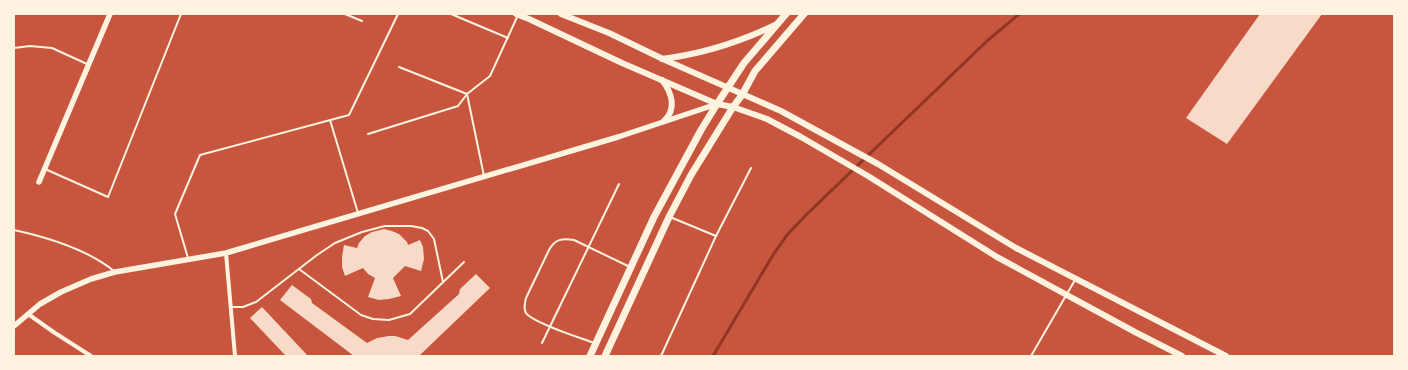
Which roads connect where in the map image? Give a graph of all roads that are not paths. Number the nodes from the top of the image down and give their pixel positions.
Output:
1 (110, 14) edge
2 (181, 14) edge
3 (345, 14) edge
4 (398, 14) edge
5 (450, 14) edge
6 (517, 14) edge
7 (561, 14) edge
8 (786, 14) edge
9 (804, 14) edge
10 (362, 21) dead end
11 (777, 24) junction
12 (508, 38) junction
13 (14, 48) edge
14 (661, 59) junction
15 (88, 64) junction
16 (398, 67) dead end
17 (662, 79) junction
18 (728, 88) junction
19 (467, 94) junction
20 (742, 95) junction
21 (717, 104) junction
22 (733, 107) junction
23 (330, 120) junction
24 (664, 121) junction
25 (368, 134) dead end
26 (751, 168) dead end
27 (44, 169) junction
28 (484, 176) junction
29 (39, 182) dead end
30 (619, 184) dead end
31 (358, 213) junction
32 (669, 217) junction
33 (14, 230) edge
34 (716, 236) junction
35 (588, 247) junction
36 (226, 253) junction
37 (189, 259) junction
38 (464, 262) dead end
39 (631, 268) junction
40 (298, 269) junction
41 (115, 272) junction
42 (1076, 279) junction
43 (443, 282) junction
44 (1066, 295) junction
45 (231, 307) junction
46 (28, 314) junction
47 (14, 326) edge
48 (551, 326) junction
49 (542, 343) dead end
50 (596, 344) junction
51 (91, 356) edge
52 (235, 356) edge
53 (590, 356) edge
54 (605, 356) edge
55 (661, 356) edge
56 (1031, 356) edge
57 (1182, 356) edge
58 (1226, 356) edge

1 - 15 street
2 - 27 lane
3 - 10 lane
4 - 23 lane
5 - 12 lane
6 - 12 lane
6 - 17 main road
7 - 14 main road
8 - 11 main road
9 - 20 main road
11 - 14 main road
11 - 18 main road
12 - 19 lane
13 - 15 lane
14 - 18 main road
15 - 27 street
16 - 19 lane
17 - 21 main road
17 - 24 main road
18 - 20 main road
18 - 21 main road
19 - 25 lane
19 - 28 lane
20 - 22 main road
20 - 42 main road
21 - 22 main road
21 - 24 street
21 - 39 main road
22 - 32 main road
22 - 44 main road
23 - 31 lane
23 - 37 lane
24 - 28 street
26 - 34 lane
27 - 29 street
28 - 31 street
30 - 35 lane
31 - 36 street
32 - 34 lane
32 - 54 main road
33 - 41 lane
34 - 55 lane
35 - 39 lane
35 - 48 lane
35 - 48 lane
36 - 37 street
36 - 45 street
37 - 41 street
38 - 43 lane
39 - 50 main road
40 - 43 lane
40 - 43 lane
40 - 45 lane
41 - 46 street
42 - 44 lane
42 - 58 main road
44 - 56 lane
44 - 57 main road
45 - 52 street
46 - 47 street
46 - 51 street
48 - 49 lane
48 - 50 lane
50 - 53 main road

